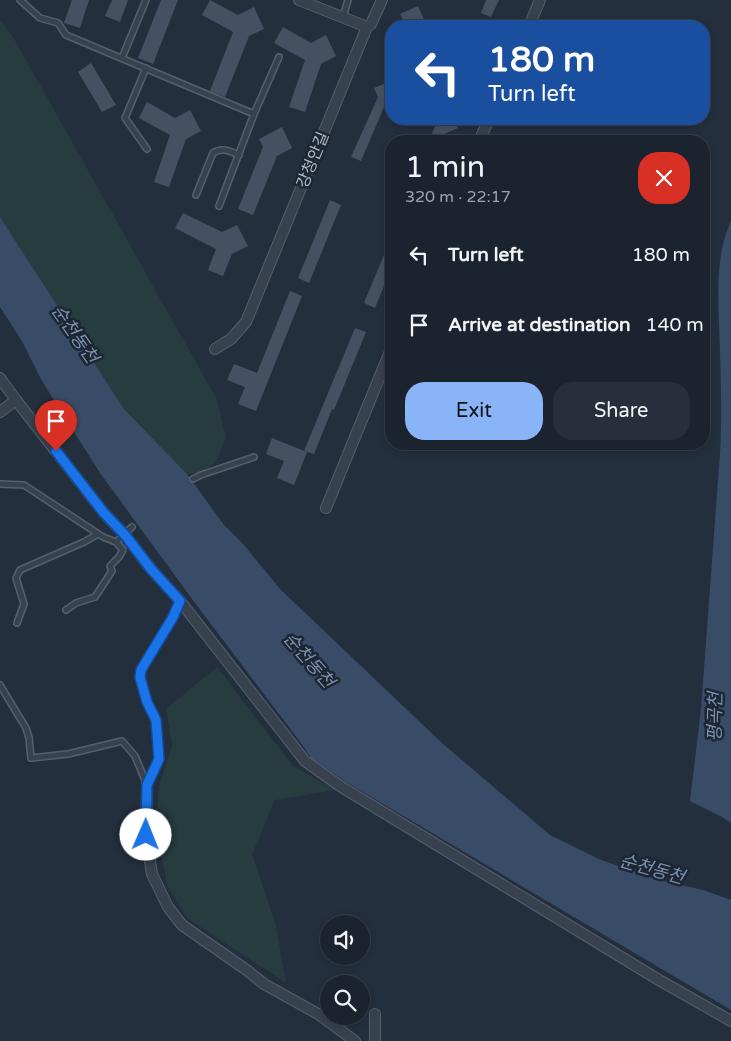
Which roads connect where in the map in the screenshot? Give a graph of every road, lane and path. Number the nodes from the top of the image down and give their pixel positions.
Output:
1 (20, 0) edge
2 (146, 0) edge
3 (299, 0) edge
4 (348, 0) edge
5 (382, 0) edge
6 (540, 0) edge
7 (343, 17) junction
8 (532, 20) edge
9 (367, 27) junction
10 (279, 57) dead end
11 (122, 58) junction
12 (146, 68) junction
13 (254, 114) junction
14 (147, 149) dead end
15 (239, 154) junction
16 (196, 195) dead end
17 (219, 206) dead end
18 (215, 349) dead end
19 (385, 364) edge
20 (0, 378) edge
21 (16, 400) junction
22 (0, 412) edge
23 (254, 457) dead end
24 (193, 479) dead end
25 (0, 484) edge
26 (326, 508) dead end
27 (132, 527) dead end
28 (98, 534) junction
29 (125, 535) junction
30 (116, 542) junction
31 (180, 601) junction
32 (66, 610) dead end
33 (17, 623) dead end
34 (0, 684) edge
35 (147, 785) junction
36 (375, 1014) dead end
37 (731, 1021) edge
38 (355, 1041) edge
39 (375, 1041) edge

1 - 11 lane
2 - 11 lane
3 - 7 street
4 - 7 lane
5 - 9 street, 강청안길
6 - 8 street
7 - 9 street
9 - 18 street, 강청안길
10 - 13 lane
11 - 12 lane
12 - 13 lane
12 - 14 lane
13 - 15 lane
15 - 16 lane
15 - 17 lane
19 - 26 street
20 - 21 street
21 - 22 street
21 - 29 street
23 - 24 lane
25 - 28 lane
27 - 29 lane
28 - 30 lane
28 - 33 lane
29 - 30 lane
29 - 31 street
30 - 32 lane
31 - 35 lane
31 - 37 street
34 - 35 lane
35 - 38 street
36 - 39 street

